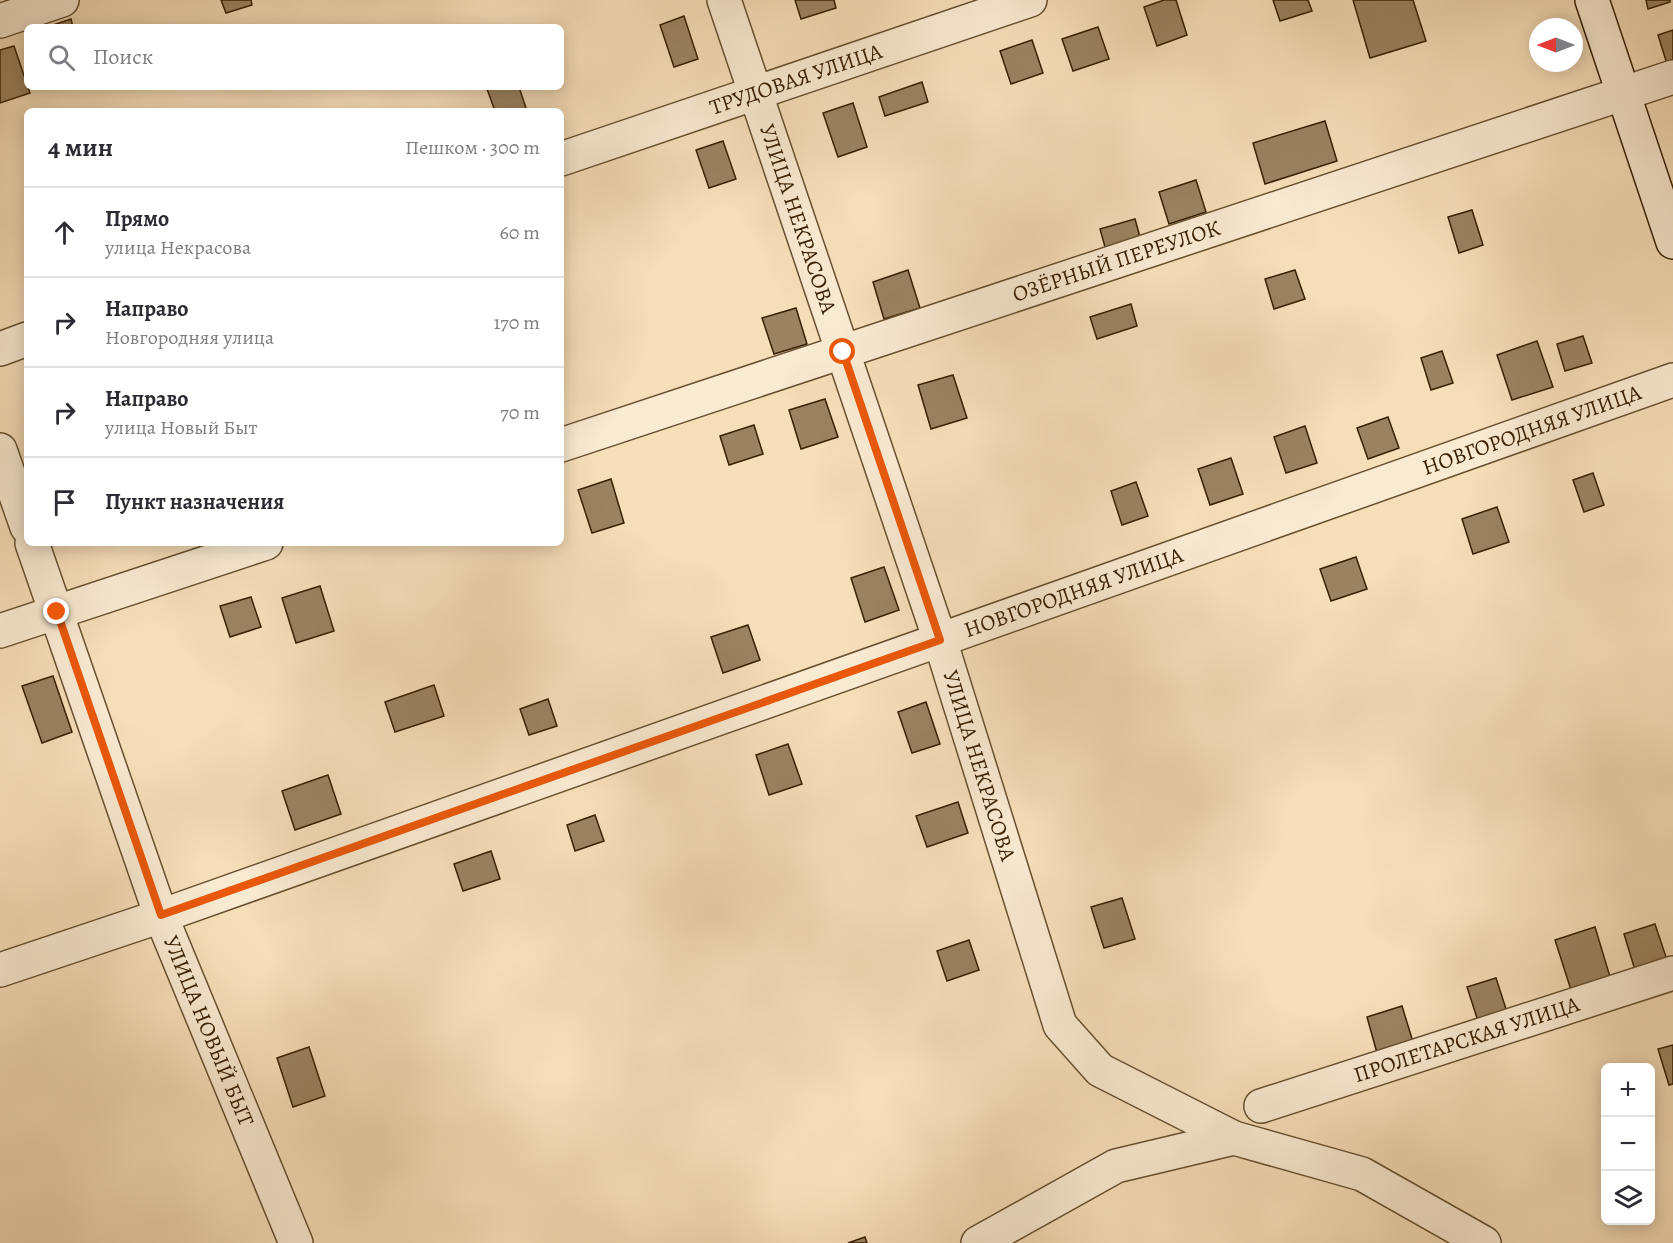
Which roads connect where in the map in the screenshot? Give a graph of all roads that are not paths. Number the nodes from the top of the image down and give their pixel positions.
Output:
1 (62, 0) edge
2 (724, 0) edge
3 (1030, 0) edge
4 (1592, 0) edge
5 (0, 21) edge
6 (1673, 77) edge
7 (756, 93) junction
8 (1623, 94) junction
9 (564, 158) edge
10 (1673, 242) edge
11 (24, 340) edge
12 (0, 349) edge
13 (843, 352) junction
14 (1673, 380) edge
15 (564, 444) edge
16 (0, 450) edge
17 (24, 518) edge
18 (33, 546) edge
19 (257, 546) edge
20 (57, 612) junction
21 (0, 631) edge
22 (940, 640) junction
23 (161, 915) junction
24 (0, 970) edge
25 (1673, 973) edge
26 (1261, 1106) dead end
27 (1234, 1138) junction
28 (296, 1243) edge
29 (978, 1243) edge
30 (1484, 1243) edge

1 - 5 street
2 - 7 street, УЛИЦА НЕКРАСОВА
3 - 7 street, ТРУДОВАЯ УЛИЦА
4 - 8 street
6 - 8 street, ОЗЁРНЫЙ ПЕРЕУЛОК
7 - 9 street, ТРУДОВАЯ УЛИЦА
7 - 13 street, УЛИЦА НЕКРАСОВА
8 - 10 street
8 - 13 street, ОЗЁРНЫЙ ПЕРЕУЛОК
11 - 12 street
13 - 15 street, ОЗЁРНЫЙ ПЕРЕУЛОК
13 - 22 street, УЛИЦА НЕКРАСОВА
14 - 22 street, НОВГОРОДНЯЯ УЛИЦА
16 - 17 street
18 - 20 street, УЛИЦА НОВЫЙ БЫТ
19 - 20 street
20 - 21 street
20 - 23 street, УЛИЦА НОВЫЙ БЫТ
22 - 23 street, НОВГОРОДНЯЯ УЛИЦА
22 - 27 street, УЛИЦА НЕКРАСОВА
23 - 24 street, НОВГОРОДНЯЯ УЛИЦА
23 - 28 street, УЛИЦА НОВЫЙ БЫТ
25 - 26 street, ПРОЛЕТАРСКАЯ УЛИЦА
27 - 29 street
27 - 30 street, УЛИЦА НЕКРАСОВА

